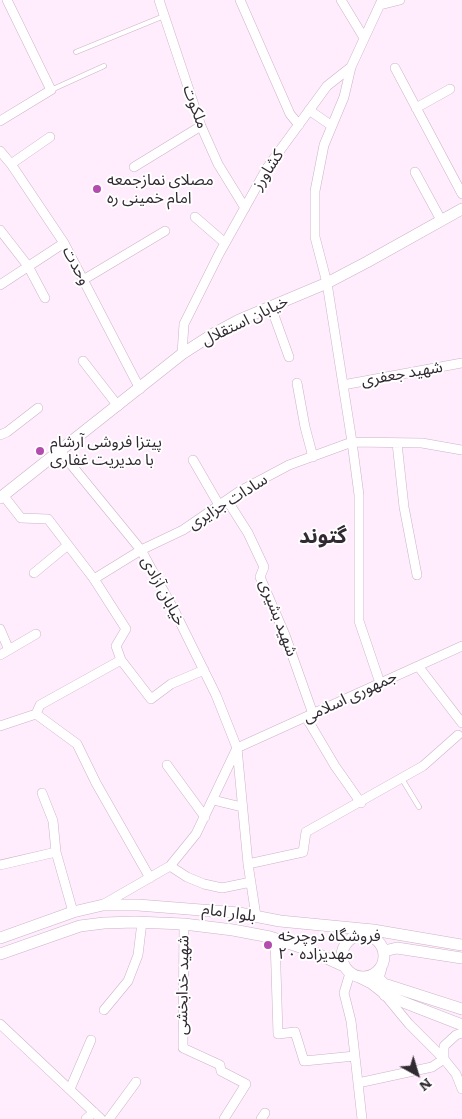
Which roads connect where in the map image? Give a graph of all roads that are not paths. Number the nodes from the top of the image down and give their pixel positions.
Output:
1 (6, 0) edge
2 (159, 0) edge
3 (240, 0) edge
4 (341, 0) edge
5 (400, 0) edge
6 (381, 2) edge
7 (164, 16) junction
8 (364, 38) junction
9 (76, 52) dead end
10 (104, 66) dead end
11 (351, 67) junction
12 (394, 68) dead end
13 (450, 88) dead end
14 (51, 90) junction
15 (416, 108) junction
16 (309, 110) junction
17 (0, 121) edge
18 (298, 125) junction
19 (201, 126) junction
20 (332, 126) junction
21 (50, 137) dead end
22 (0, 150) edge
23 (12, 164) junction
24 (134, 167) dead end
25 (415, 172) dead end
26 (462, 194) edge
27 (245, 208) junction
28 (462, 209) edge
29 (196, 217) dead end
30 (441, 220) junction
31 (0, 230) edge
32 (165, 231) dead end
33 (64, 243) junction
34 (225, 243) junction
35 (28, 266) junction
36 (83, 280) junction
37 (326, 283) junction
38 (0, 285) edge
39 (45, 298) dead end
40 (271, 307) junction
41 (182, 354) junction
42 (288, 357) dead end
43 (83, 361) dead end
44 (462, 363) edge
45 (296, 383) dead end
46 (343, 385) junction
47 (140, 389) junction
48 (118, 406) junction
49 (38, 408) dead end
50 (0, 435) edge
51 (352, 442) junction
52 (397, 443) junction
53 (462, 450) edge
54 (60, 451) junction
55 (313, 457) junction
56 (193, 460) dead end
57 (2, 497) edge
58 (223, 503) junction
59 (68, 545) junction
60 (141, 550) junction
61 (34, 573) dead end
62 (417, 575) dead end
63 (94, 579) junction
64 (0, 629) edge
65 (36, 634) dead end
66 (462, 646) edge
67 (9, 650) junction
68 (0, 655) edge
69 (122, 660) junction
70 (418, 666) junction
71 (204, 670) junction
72 (380, 683) junction
73 (36, 714) junction
74 (309, 715) junction
75 (462, 723) edge
76 (0, 726) edge
77 (461, 735) edge
78 (237, 748) junction
79 (167, 766) dead end
80 (402, 779) junction
81 (42, 792) dead end
82 (213, 800) junction
83 (361, 803) junction
84 (242, 807) junction
85 (419, 807) dead end
86 (205, 817) junction
87 (56, 852) junction
88 (248, 864) junction
89 (0, 865) edge
90 (170, 866) junction
91 (150, 878) junction
92 (251, 882) junction
93 (103, 905) junction
94 (73, 912) junction
95 (256, 916) junction
96 (142, 922) junction
97 (184, 924) junction
98 (331, 926) junction
99 (389, 932) junction
100 (368, 936) junction
101 (0, 938) edge
102 (275, 938) junction
103 (462, 945) edge
104 (384, 951) junction
105 (0, 954) edge
106 (462, 958) edge
107 (381, 968) junction
108 (350, 972) junction
109 (385, 995) junction
110 (462, 1009) edge
111 (104, 1010) dead end
112 (0, 1024) edge
113 (462, 1025) edge
114 (462, 1033) edge
115 (91, 1040) dead end
116 (355, 1056) junction
117 (444, 1059) junction
118 (136, 1082) dead end
119 (358, 1083) junction
120 (70, 1089) junction
121 (462, 1089) edge
122 (94, 1112) junction
123 (86, 1119) edge
124 (101, 1119) edge
125 (109, 1119) edge
126 (224, 1119) edge
127 (362, 1119) edge

1 - 14 street
2 - 7 street, ملکوت
3 - 18 street
4 - 8 street
5 - 6 street
6 - 8 street, کشاورز
7 - 9 lane
7 - 19 street, ملکوت
8 - 11 street, کشاورز
10 - 14 lane
11 - 16 street, کشاورز
11 - 20 street
12 - 15 street
13 - 15 street
14 - 17 street
15 - 26 street
16 - 18 street, کشاورز
16 - 20 street
18 - 27 street, کشاورز
19 - 24 street
19 - 27 street, ملکوت
20 - 37 street
21 - 23 street
22 - 23 street, وحدت
23 - 33 street, وحدت
25 - 30 street
27 - 34 street, کشاورز
28 - 30 street, خیابان استقلال
29 - 34 street
30 - 37 street, خیابان استقلال
31 - 35 street
32 - 36 street
33 - 35 street
33 - 36 street, وحدت
34 - 41 street, کشاورز
35 - 38 street
35 - 39 street
36 - 47 street, وحدت
37 - 40 street, خیابان استقلال
37 - 46 street
40 - 41 street, خیابان استقلال
40 - 42 street
41 - 47 street, خیابان استقلال
43 - 48 street
44 - 46 street, شهید جعفری
45 - 55 street
46 - 51 street
47 - 48 street, خیابان استقلال
48 - 54 street, خیابان استقلال
49 - 50 street
51 - 52 street, سادات جزایری
51 - 55 street, سادات جزایری
51 - 72 street
52 - 53 street, سادات جزایری
52 - 62 street
54 - 57 street, خیابان استقلال
54 - 60 street, خیابان آزادی
55 - 58 street, سادات جزایری
56 - 58 street
57 - 59 street
58 - 60 street, سادات جزایری
58 - 74 street, شهید بشیری
59 - 61 street
59 - 63 street
60 - 63 street, سادات جزایری
60 - 71 street, خیابان آزادی
63 - 69 street
64 - 67 street
65 - 67 street
66 - 70 street, جمهوری اسلامی
67 - 68 street
69 - 71 street
69 - 73 street
70 - 72 street, جمهوری اسلامی
70 - 75 street
71 - 78 street, خیابان آزادی
72 - 74 street, جمهوری اسلامی
73 - 76 street
73 - 91 street
74 - 78 street, جمهوری اسلامی
74 - 83 street
77 - 80 street
78 - 82 street
78 - 84 street
79 - 86 street
80 - 83 street
80 - 85 lane
81 - 87 street
82 - 84 street
82 - 86 street
83 - 88 street
84 - 88 street
86 - 90 street
87 - 89 street
87 - 94 street
88 - 92 street
90 - 91 street
90 - 92 street
91 - 93 street
92 - 95 street
93 - 94 street, بلوار امام
93 - 95 street, بلوار امام
94 - 101 street, بلوار امام
95 - 98 street, بلوار امام
96 - 97 street, بلوار امام
96 - 105 street, بلوار امام
96 - 111 street
97 - 102 street, بلوار امام
97 - 126 street, شهید خدابخشی
98 - 99 street, بلوار امام
98 - 100 street
99 - 100 street
99 - 103 street, بلوار امام
100 - 104 street
100 - 108 street
102 - 108 street, بلوار امام
102 - 116 street
104 - 106 street
104 - 107 street
107 - 108 street
107 - 110 street
108 - 109 street
108 - 116 street
109 - 113 street
109 - 117 street
112 - 120 street
114 - 117 street
115 - 120 street
116 - 119 street
117 - 119 street
117 - 121 street
118 - 125 street
119 - 127 street
120 - 122 street
122 - 123 street
122 - 124 street

